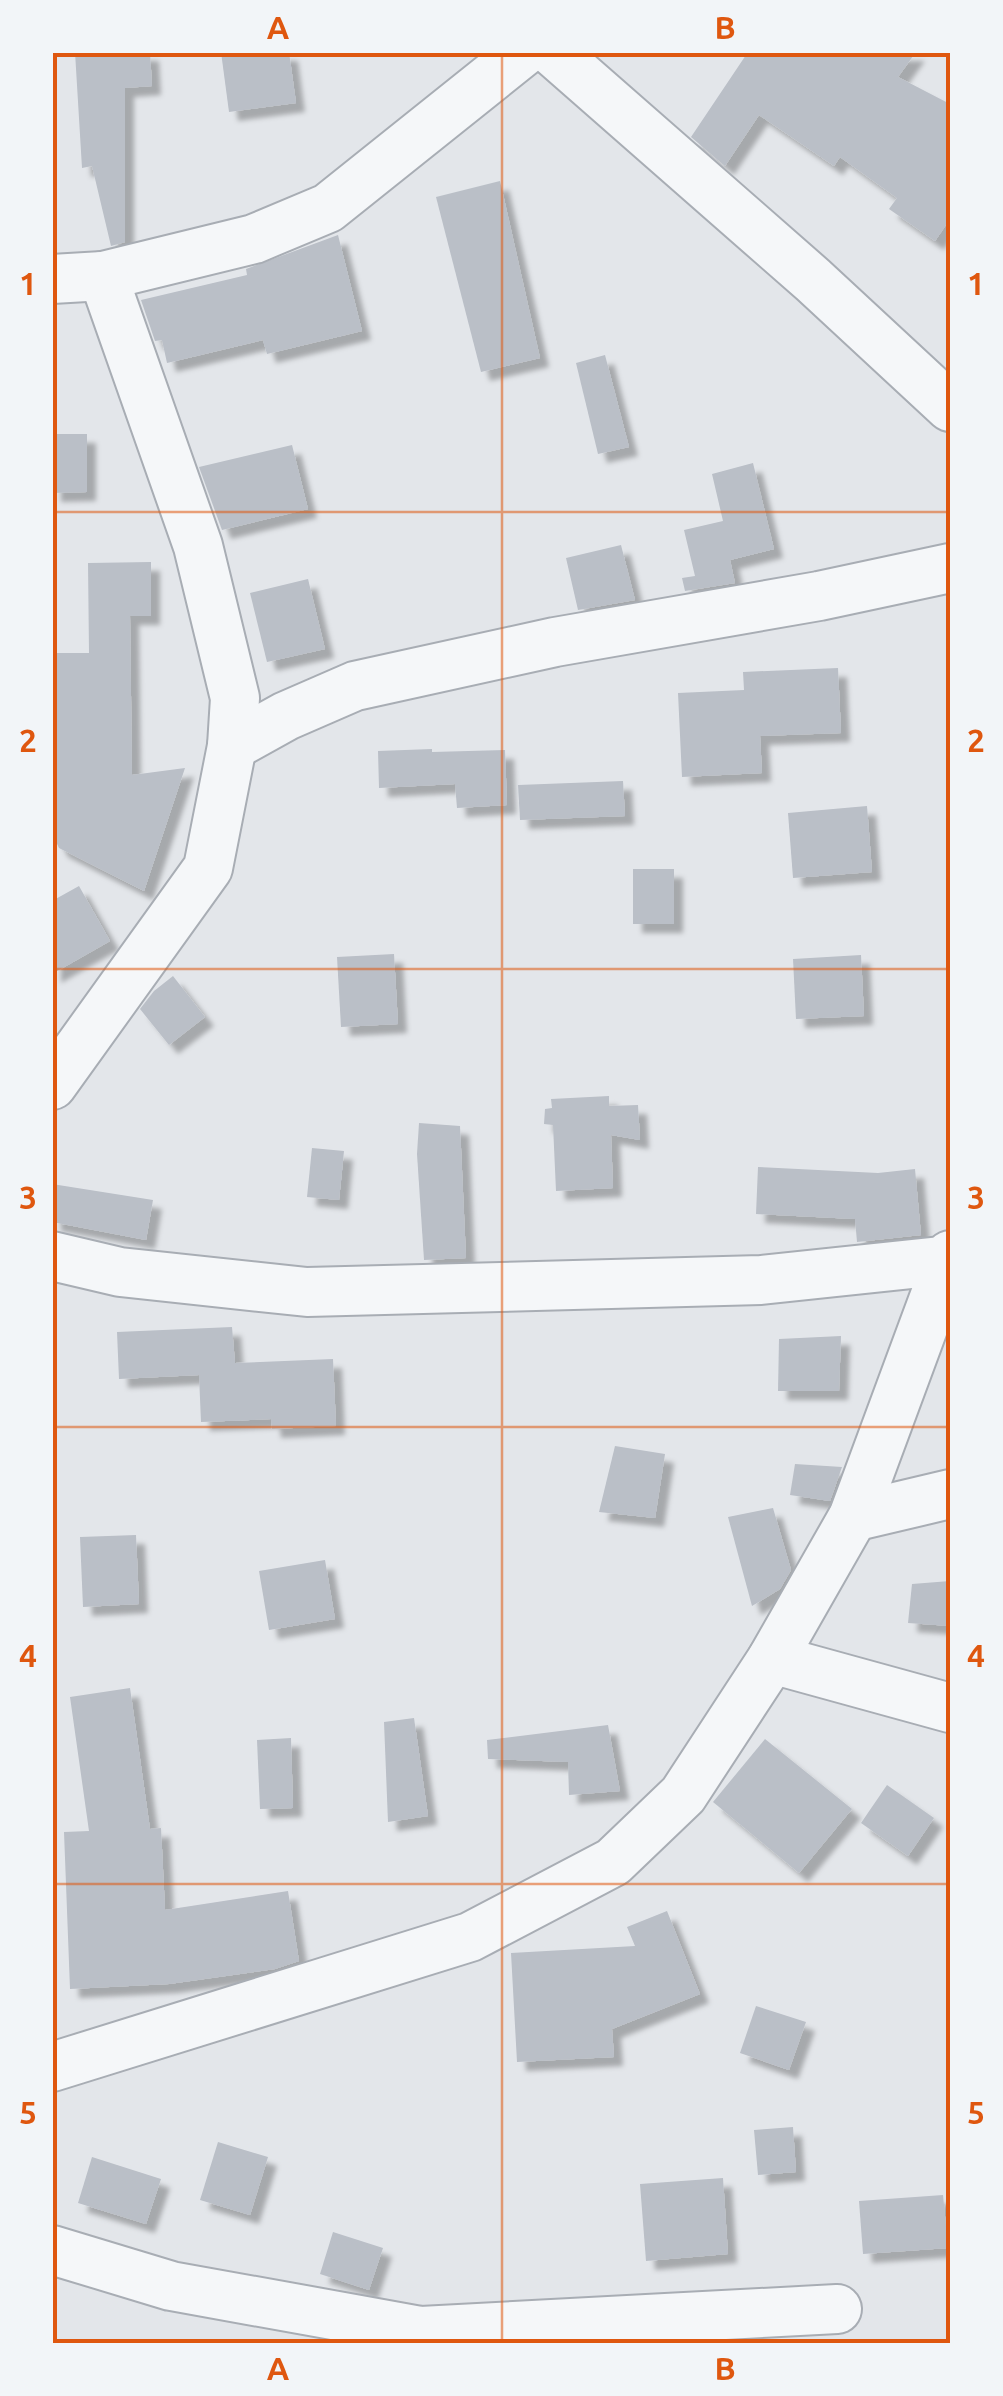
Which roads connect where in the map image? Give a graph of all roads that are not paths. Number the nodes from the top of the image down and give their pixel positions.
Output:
1 (524, 52) edge
2 (553, 52) edge
3 (103, 276) junction
4 (52, 278) edge
5 (950, 407) edge
6 (950, 568) edge
7 (232, 746) junction
8 (52, 1085) edge
9 (52, 1256) edge
10 (950, 1258) edge
11 (950, 1494) edge
12 (853, 1517) junction
13 (772, 1659) junction
14 (950, 1708) edge
15 (52, 2067) edge
16 (52, 2250) edge
17 (838, 2309) dead end

1 - 3 street
2 - 5 street
3 - 4 street
3 - 7 street
6 - 7 street
7 - 8 street
9 - 10 street
10 - 12 street
11 - 12 street
12 - 13 street
13 - 14 street
13 - 15 street
16 - 17 street

